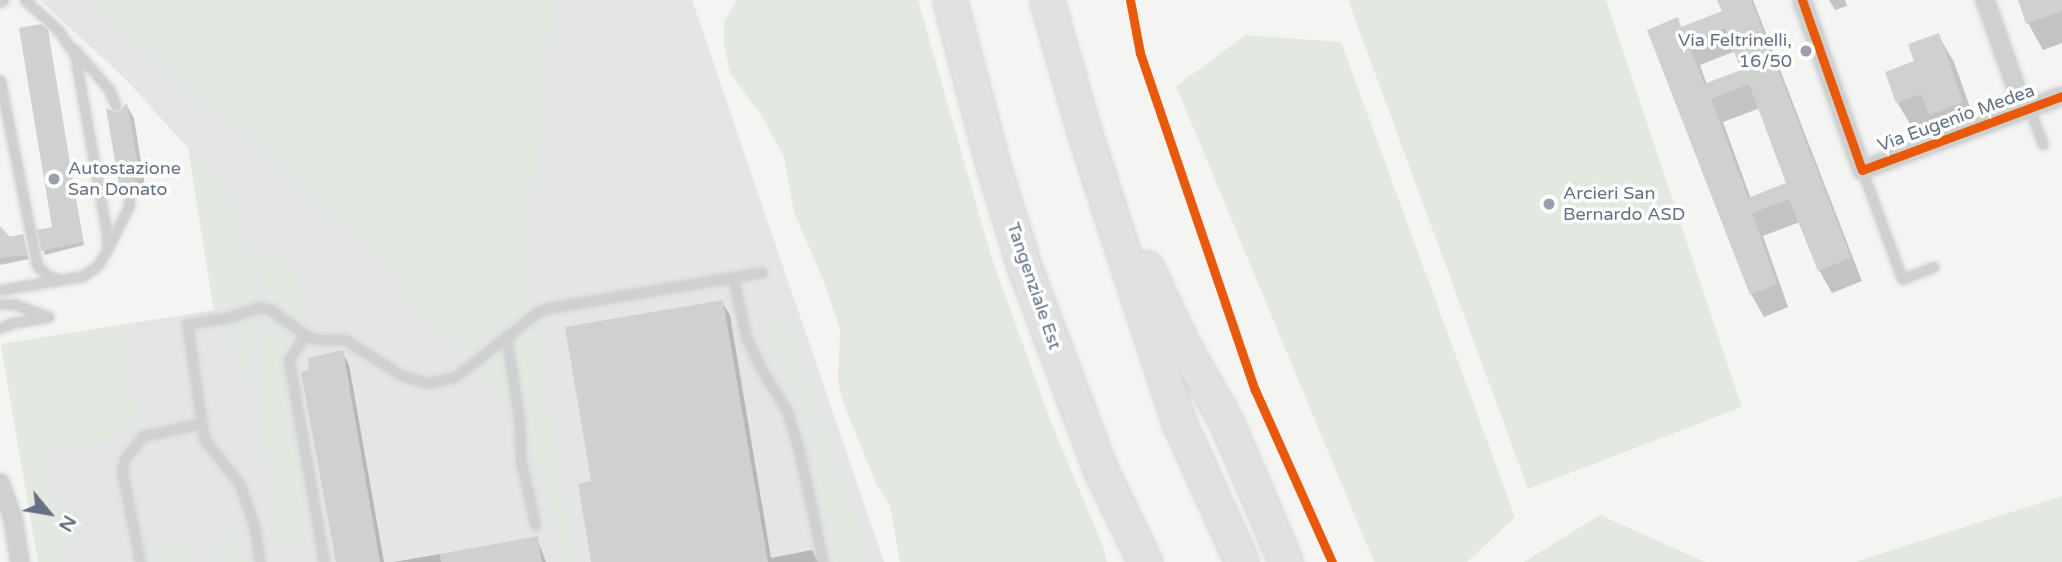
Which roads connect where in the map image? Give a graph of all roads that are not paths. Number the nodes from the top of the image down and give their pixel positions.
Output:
1 (950, 0) edge
2 (1047, 0) edge
3 (1802, 0) edge
4 (1985, 0) edge
5 (25, 1) edge
6 (68, 43) junction
7 (0, 80) edge
8 (2062, 96) edge
9 (116, 106) dead end
10 (2027, 109) junction
11 (1087, 140) junction
12 (2043, 144) dead end
13 (1862, 170) junction
14 (129, 183) dead end
15 (107, 250) junction
16 (1934, 267) dead end
17 (762, 272) dead end
18 (733, 277) junction
19 (60, 279) junction
20 (0, 290) edge
21 (0, 304) edge
22 (0, 328) edge
23 (305, 335) junction
24 (506, 336) junction
25 (202, 423) junction
26 (1101, 470) junction
27 (0, 483) edge
28 (535, 524) dead end
29 (20, 562) edge
30 (140, 562) edge
31 (260, 562) edge
32 (324, 562) edge
33 (823, 562) edge
34 (1123, 562) edge
35 (1145, 562) edge
36 (1242, 562) edge
37 (1286, 562) edge

1 - 26 highway, Tangenziale Est
2 - 11 highway
3 - 13 street
4 - 10 street
5 - 6 lane
6 - 9 lane
6 - 15 lane
7 - 19 lane
8 - 10 street, Via Eugenio Medea
10 - 12 lane
10 - 13 street, Via Eugenio Medea
11 - 36 highway
11 - 37 highway
13 - 16 lane
14 - 15 lane
15 - 19 lane
17 - 18 lane
18 - 24 lane
18 - 33 lane
19 - 20 lane
21 - 22 lane
23 - 24 lane
23 - 25 lane
23 - 32 lane
24 - 28 lane
25 - 30 lane
25 - 31 lane
26 - 34 highway
26 - 35 highway, Tangenziale Est
27 - 29 street

